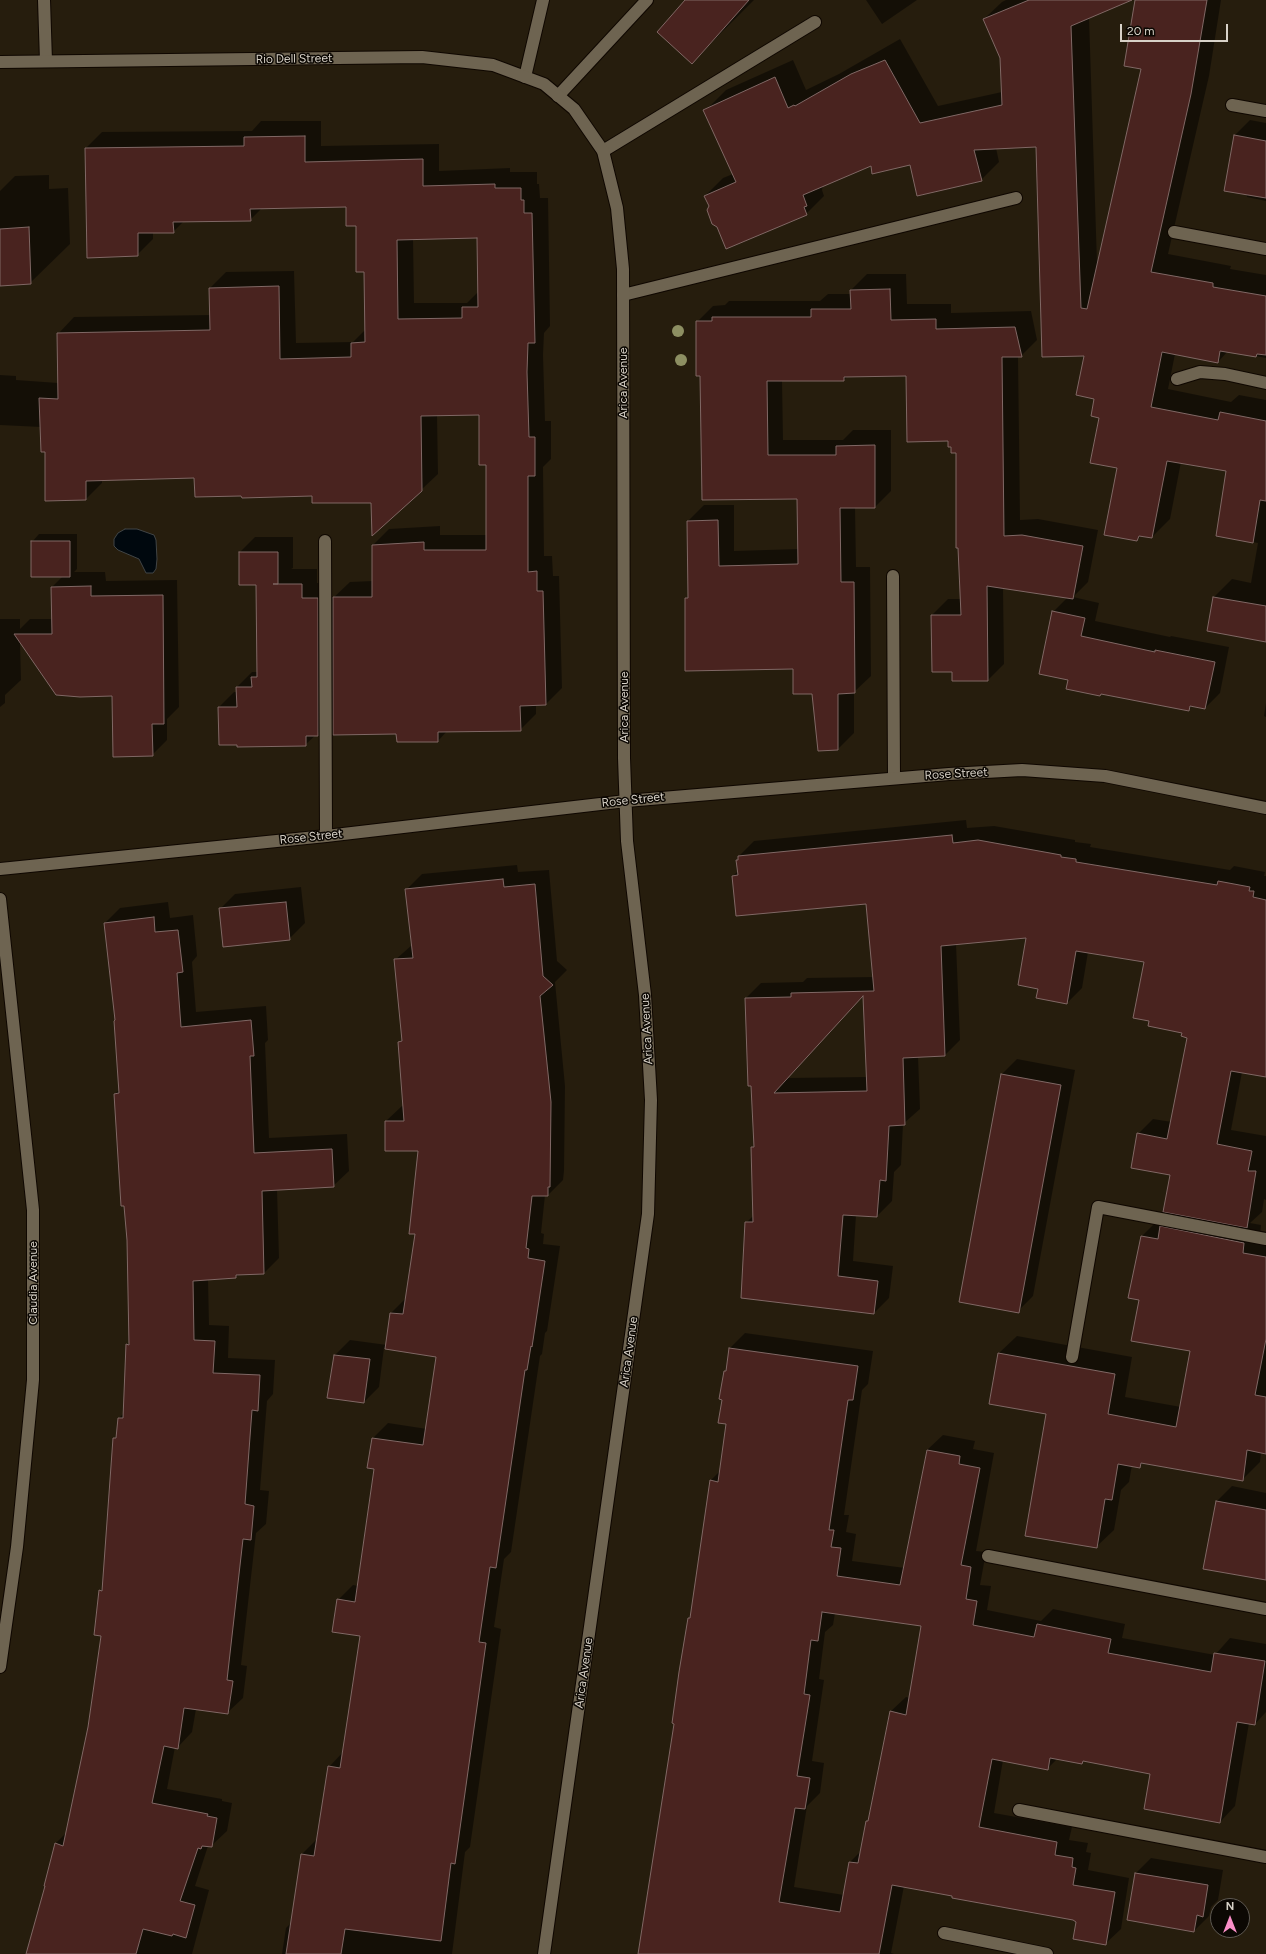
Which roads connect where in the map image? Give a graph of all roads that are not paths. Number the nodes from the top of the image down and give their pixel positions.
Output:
1 (44, 0) edge
2 (542, 0) edge
3 (647, 0) edge
4 (815, 22) dead end
5 (46, 61) junction
6 (0, 62) edge
7 (525, 77) junction
8 (558, 96) junction
9 (1232, 105) dead end
10 (574, 109) joint
11 (1266, 111) edge
12 (603, 151) junction
13 (1016, 198) dead end
14 (1174, 232) dead end
15 (1266, 249) edge
16 (623, 295) junction
17 (1177, 379) dead end
18 (1266, 382) edge
19 (325, 541) dead end
20 (893, 576) dead end
21 (894, 777) junction
22 (626, 801) junction
23 (1266, 808) edge
24 (326, 836) junction
25 (0, 869) edge
26 (0, 899) edge
27 (1266, 1238) edge
28 (1072, 1357) dead end
29 (988, 1556) dead end
30 (1266, 1609) edge
31 (0, 1667) edge
32 (1019, 1810) dead end
33 (1266, 1857) edge
34 (944, 1933) dead end
35 (544, 1954) edge
36 (1047, 1954) edge

1 - 5 street
2 - 7 street
3 - 8 street
4 - 12 street
5 - 6 street, Rio Dell Street
5 - 7 street, Rio Dell Street
7 - 8 street, Rio Dell Street
8 - 10 street, Rio Dell Street
9 - 11 street
10 - 12 street, Arica Avenue
12 - 16 street, Arica Avenue
13 - 16 street
14 - 15 street
16 - 22 street, Arica Avenue
17 - 18 street
19 - 24 street
20 - 21 street
21 - 22 street, Rose Street
21 - 23 street, Rose Street
22 - 24 street, Rose Street
22 - 35 street, Arica Avenue
24 - 25 street, Rose Street
26 - 31 street, Claudia Avenue
27 - 28 street
29 - 30 street
32 - 33 street
34 - 36 street

